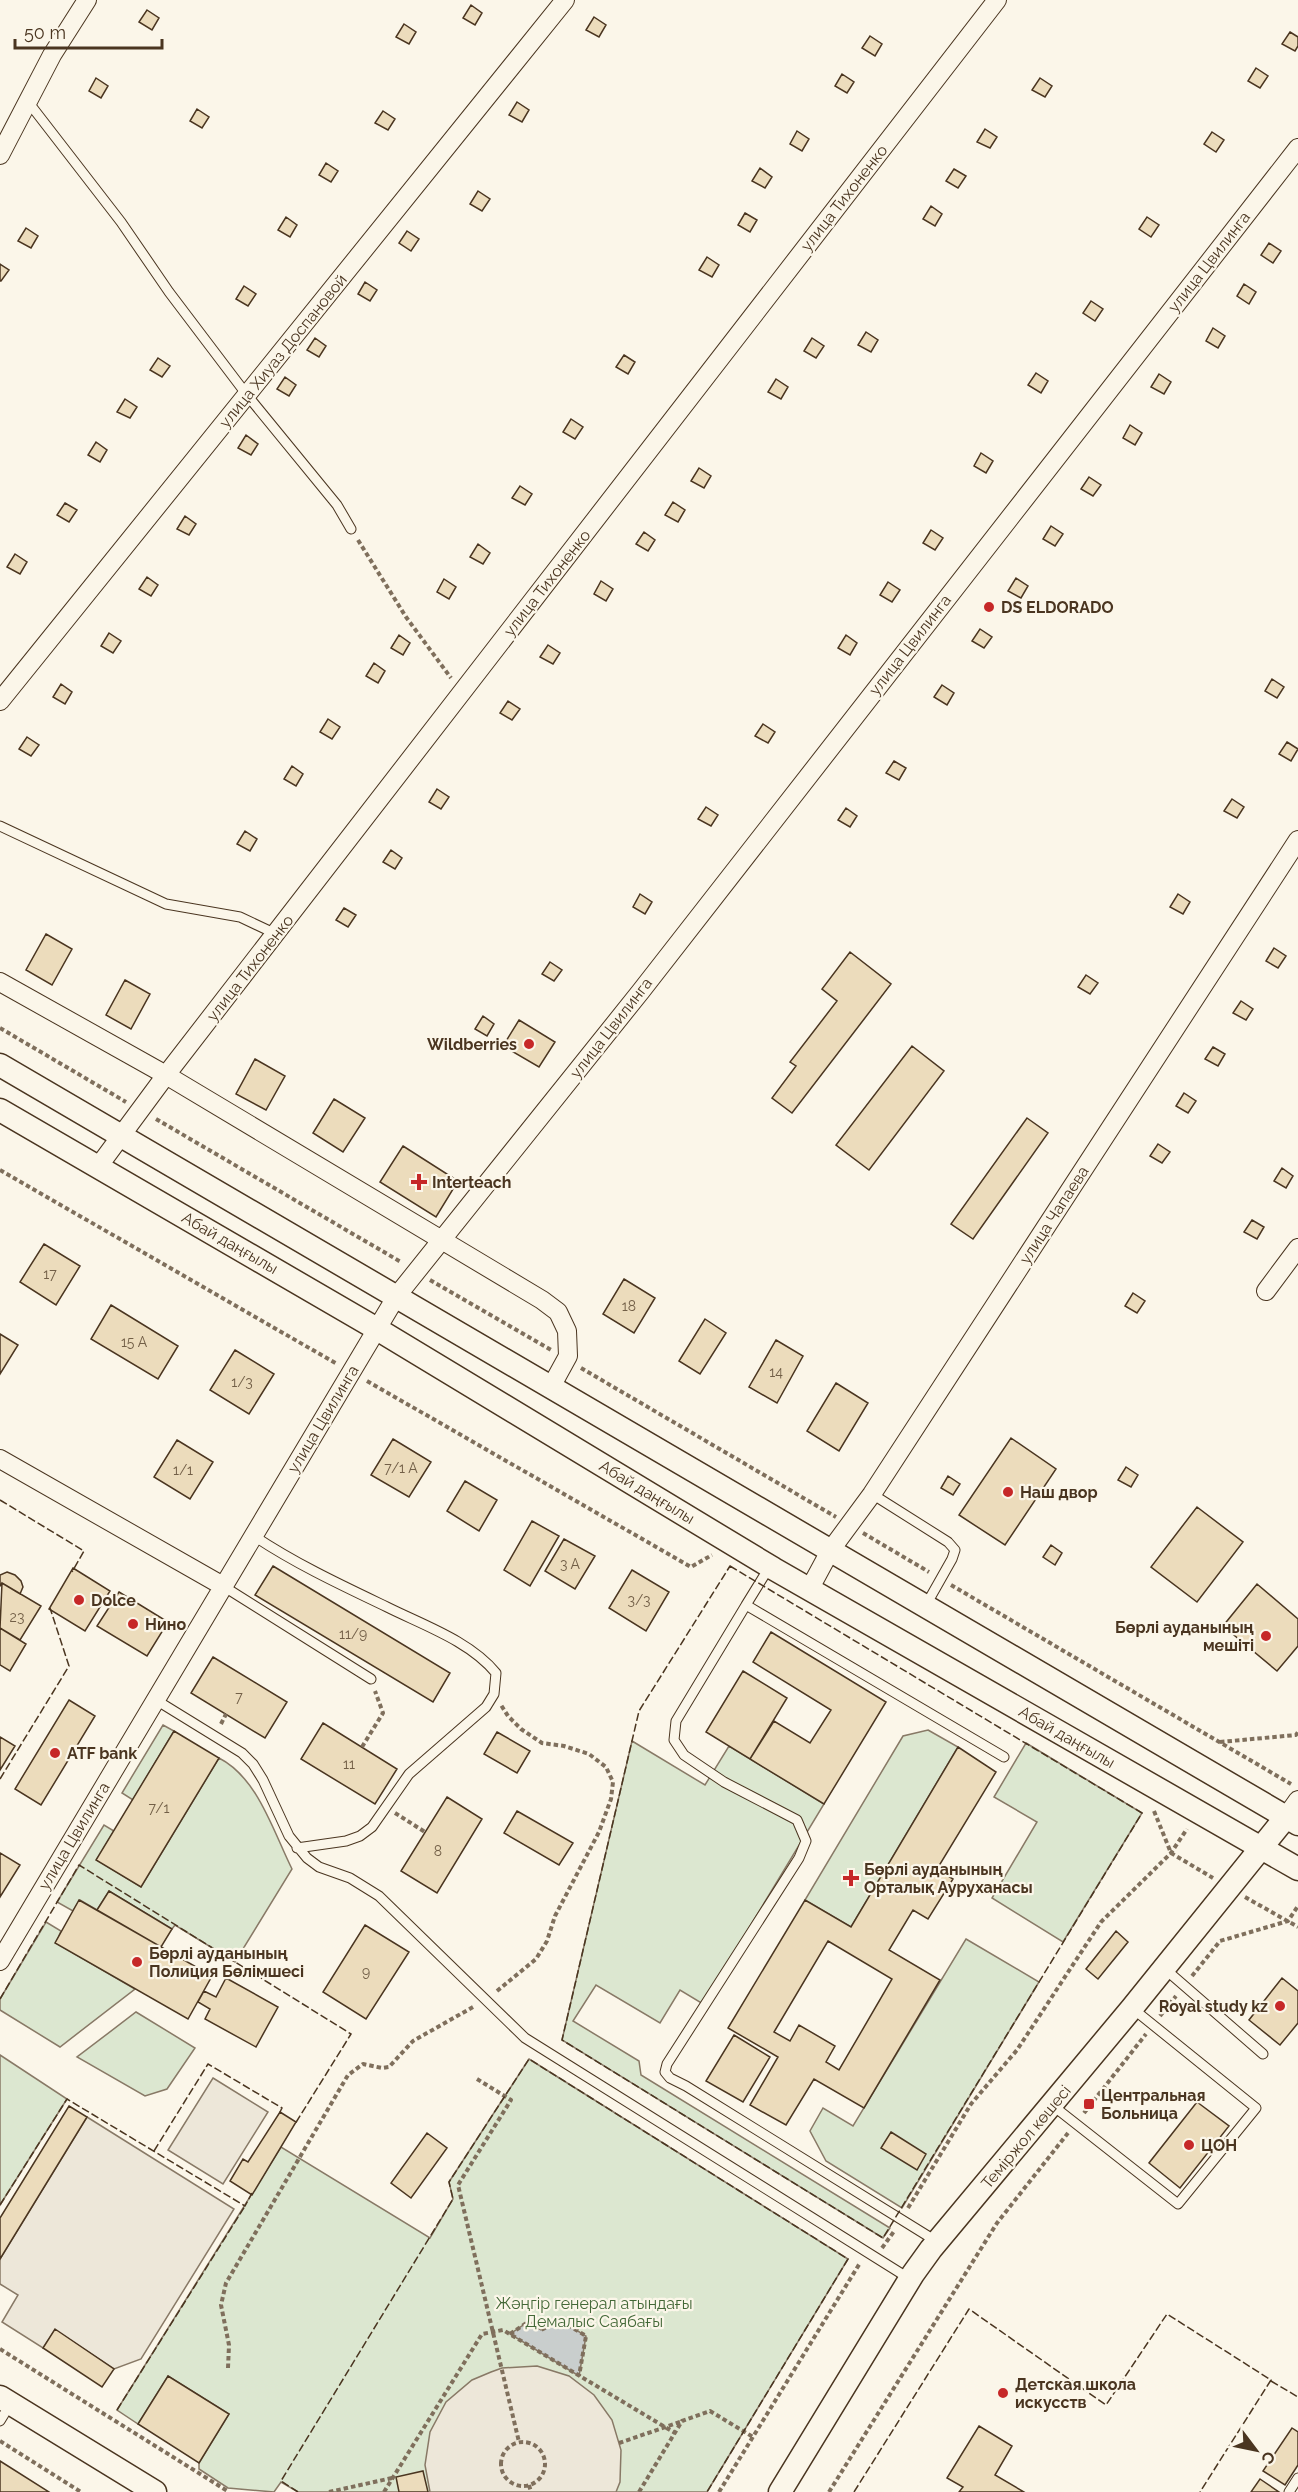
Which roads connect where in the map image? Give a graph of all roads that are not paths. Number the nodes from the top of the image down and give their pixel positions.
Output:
1 (87, 0) edge
2 (565, 0) edge
3 (997, 0) edge
4 (29, 103) junction
5 (1298, 148) edge
6 (0, 155) edge
7 (247, 395) junction
8 (351, 529) road end
9 (0, 701) edge
10 (0, 826) edge
11 (1298, 840) edge
12 (276, 934) junction
13 (0, 982) edge
14 (0, 1065) edge
15 (166, 1075) junction
16 (0, 1110) edge
17 (121, 1136) junction
18 (98, 1167) junction
19 (443, 1240) junction
20 (1298, 1248) edge
21 (1266, 1291) dead end
22 (396, 1297) junction
23 (377, 1329) junction
24 (551, 1387) junction
25 (0, 1459) edge
26 (872, 1494) junction
27 (254, 1536) junction
28 (830, 1551) junction
29 (770, 1566) junction
30 (224, 1586) junction
31 (809, 1590) junction
32 (746, 1605) junction
33 (926, 1607) junction
34 (371, 1679) road end
35 (156, 1700) junction
36 (1004, 1757) dead end
37 (1294, 1814) edge
38 (1260, 1847) junction
39 (297, 1848) junction
40 (1298, 1869) edge
41 (0, 1960) edge
42 (1163, 1968) junction
43 (1132, 2008) junction
44 (1263, 2054) dead end
45 (1052, 2105) junction
46 (937, 2242) junction
47 (911, 2279) junction
48 (4, 2407) edge
49 (1298, 2478) edge
50 (155, 2492) edge
51 (780, 2492) edge
52 (1289, 2492) edge

1 - 4 street
2 - 7 street, улица Хиуаз Доспановой
3 - 12 street, улица Тихоненко
4 - 6 street
4 - 7 lane
5 - 19 street, улица Цвилинга
7 - 8 lane
7 - 9 street, улица Хиуаз Доспановой
10 - 12 lane
11 - 26 street, улица Чапаева
12 - 15 street, улица Тихоненко
13 - 15 street
14 - 17 street
15 - 17 street, улица Тихоненко
15 - 19 street
16 - 18 street, Абай даңғылы
17 - 18 street, улица Тихоненко
17 - 22 street
18 - 23 street, Абай даңғылы
19 - 22 street, улица Цвилинга
19 - 24 street
20 - 21 street
22 - 23 street, улица Цвилинга
22 - 24 street
23 - 27 street, улица Цвилинга
23 - 29 street, Абай даңғылы
24 - 28 street
25 - 30 street
26 - 28 street, улица Чапаева
26 - 33 lane
27 - 30 street, улица Цвилинга
27 - 39 lane
28 - 31 street, улица Чапаева
28 - 33 street
29 - 31 street, Абай даңғылы
29 - 32 lane
30 - 34 lane
30 - 35 street, улица Цвилинга
31 - 38 street, Абай даңғылы
32 - 36 lane
32 - 46 lane
33 - 37 street
35 - 39 lane
35 - 41 street, улица Цвилинга
37 - 38 street, Теміржол көшесі
38 - 40 street, Абай даңғылы
38 - 42 street, Теміржол көшесі
39 - 47 lane
42 - 43 street, Теміржол көшесі
42 - 44 lane
43 - 45 street, Теміржол көшесі
43 - 45 lane
45 - 46 street, Теміржол көшесі
46 - 47 street, Теміржол көшесі
47 - 51 street, Теміржол көшесі
48 - 50 street
49 - 52 lane

